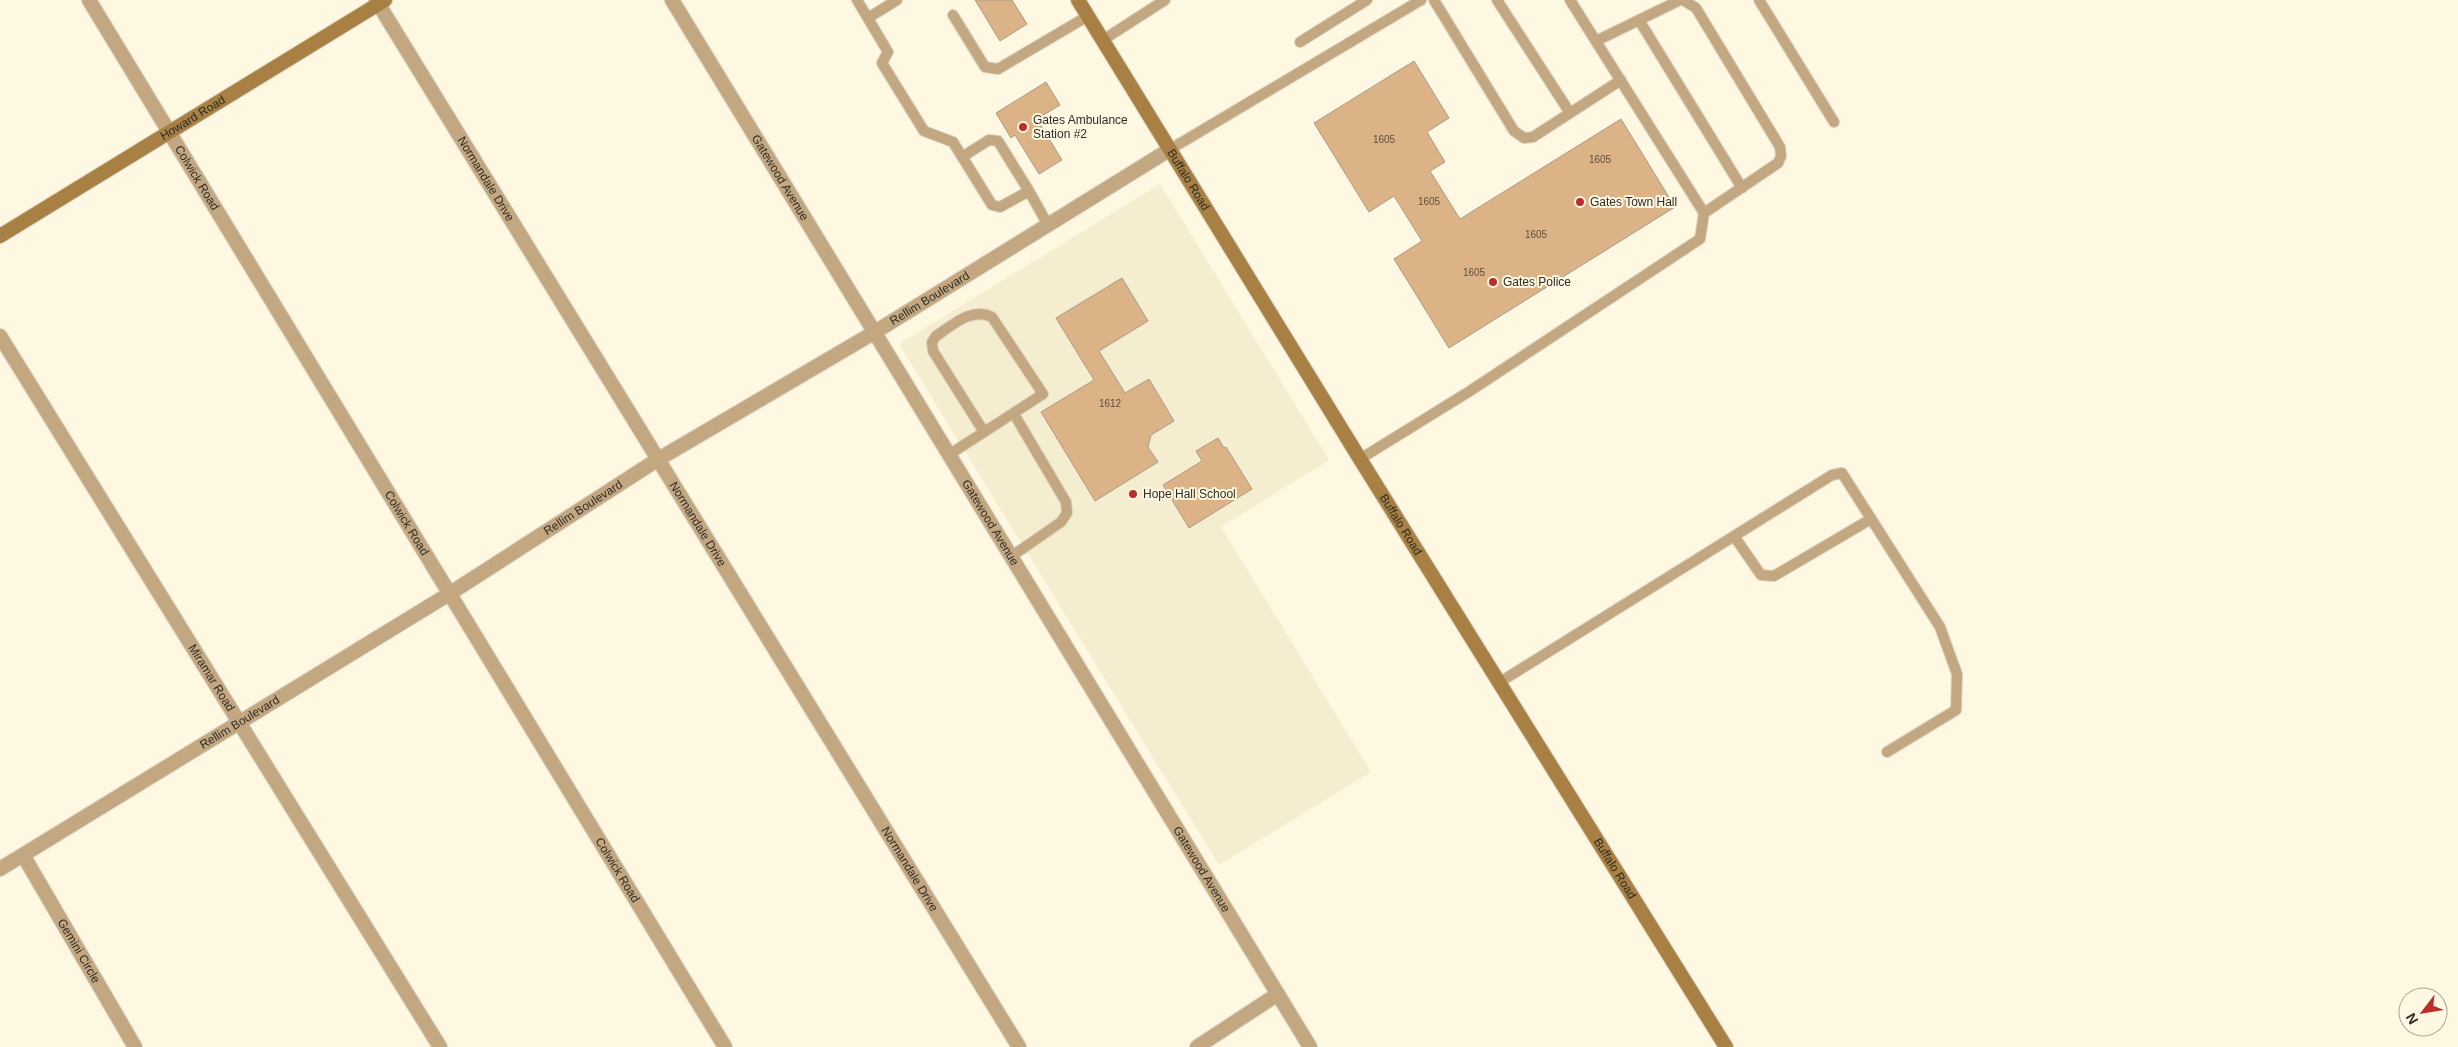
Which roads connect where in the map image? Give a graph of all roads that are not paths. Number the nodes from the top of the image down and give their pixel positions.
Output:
1 (89, 0) edge
2 (672, 0) edge
3 (856, 0) edge
4 (897, 0) edge
5 (1078, 0) edge
6 (1165, 0) edge
7 (1367, 0) edge
8 (1421, 0) edge
9 (1434, 0) edge
10 (1498, 0) edge
11 (1570, 0) edge
12 (1681, 0) edge
13 (1759, 0) edge
14 (380, 1) edge
15 (953, 14) dead end
16 (1088, 16) junction
17 (868, 18) junction
18 (1639, 20) junction
19 (1102, 40) junction
20 (1596, 41) junction
21 (1300, 42) dead end
22 (1621, 80) junction
23 (1570, 112) junction
24 (1834, 122) dead end
25 (170, 132) junction
26 (1169, 150) junction
27 (962, 157) junction
28 (1742, 188) junction
29 (1029, 191) junction
30 (1704, 214) junction
31 (1048, 225) junction
32 (0, 236) edge
33 (875, 332) junction
34 (0, 336) edge
35 (1014, 414) junction
36 (984, 432) junction
37 (950, 454) junction
38 (1360, 459) junction
39 (657, 460) junction
40 (1871, 519) junction
41 (1734, 536) junction
42 (1012, 556) junction
43 (448, 594) junction
44 (1500, 682) junction
45 (241, 722) junction
46 (1887, 752) dead end
47 (23, 855) junction
48 (0, 869) edge
49 (1278, 994) junction
50 (135, 1047) edge
51 (440, 1047) edge
52 (725, 1047) edge
53 (1019, 1047) edge
54 (1197, 1047) edge
55 (1310, 1047) edge
56 (1726, 1047) edge

1 - 25 street, Colwick Road
2 - 33 street, Gatewood Avenue
3 - 17 lane
4 - 17 lane
5 - 16 main road, Buffalo Road
6 - 19 lane
7 - 21 lane
8 - 26 lane
9 - 23 lane
10 - 23 lane
11 - 20 lane
12 - 18 lane
12 - 28 lane
13 - 24 lane
14 - 25 main road, Howard Road
14 - 39 street, Normandale Drive
15 - 16 lane
16 - 19 main road, Buffalo Road
17 - 27 lane
18 - 20 lane
18 - 28 lane
19 - 26 main road, Buffalo Road
20 - 22 lane
22 - 23 lane
22 - 30 lane
25 - 32 main road, Howard Road
25 - 43 street, Colwick Road
26 - 31 street, Rellim Boulevard
26 - 38 main road, Buffalo Road
27 - 29 lane
27 - 29 lane
28 - 30 lane
29 - 31 lane
30 - 38 lane
31 - 33 street, Rellim Boulevard
33 - 37 street, Gatewood Avenue
33 - 39 street, Rellim Boulevard
34 - 45 street, Miramar Road
35 - 36 lane
35 - 36 lane
35 - 42 lane
36 - 37 lane
37 - 42 street, Gatewood Avenue
38 - 44 main road, Buffalo Road
39 - 43 street, Rellim Boulevard
39 - 53 street, Normandale Drive
40 - 41 lane
40 - 41 lane
40 - 46 lane
41 - 44 lane
42 - 49 street, Gatewood Avenue
43 - 45 street, Rellim Boulevard
43 - 52 street, Colwick Road
44 - 56 main road, Buffalo Road
45 - 47 street, Rellim Boulevard
45 - 51 street, Miramar Road
47 - 48 street, Rellim Boulevard
47 - 50 street, Gemini Circle
49 - 54 street
49 - 55 street, Gatewood Avenue

